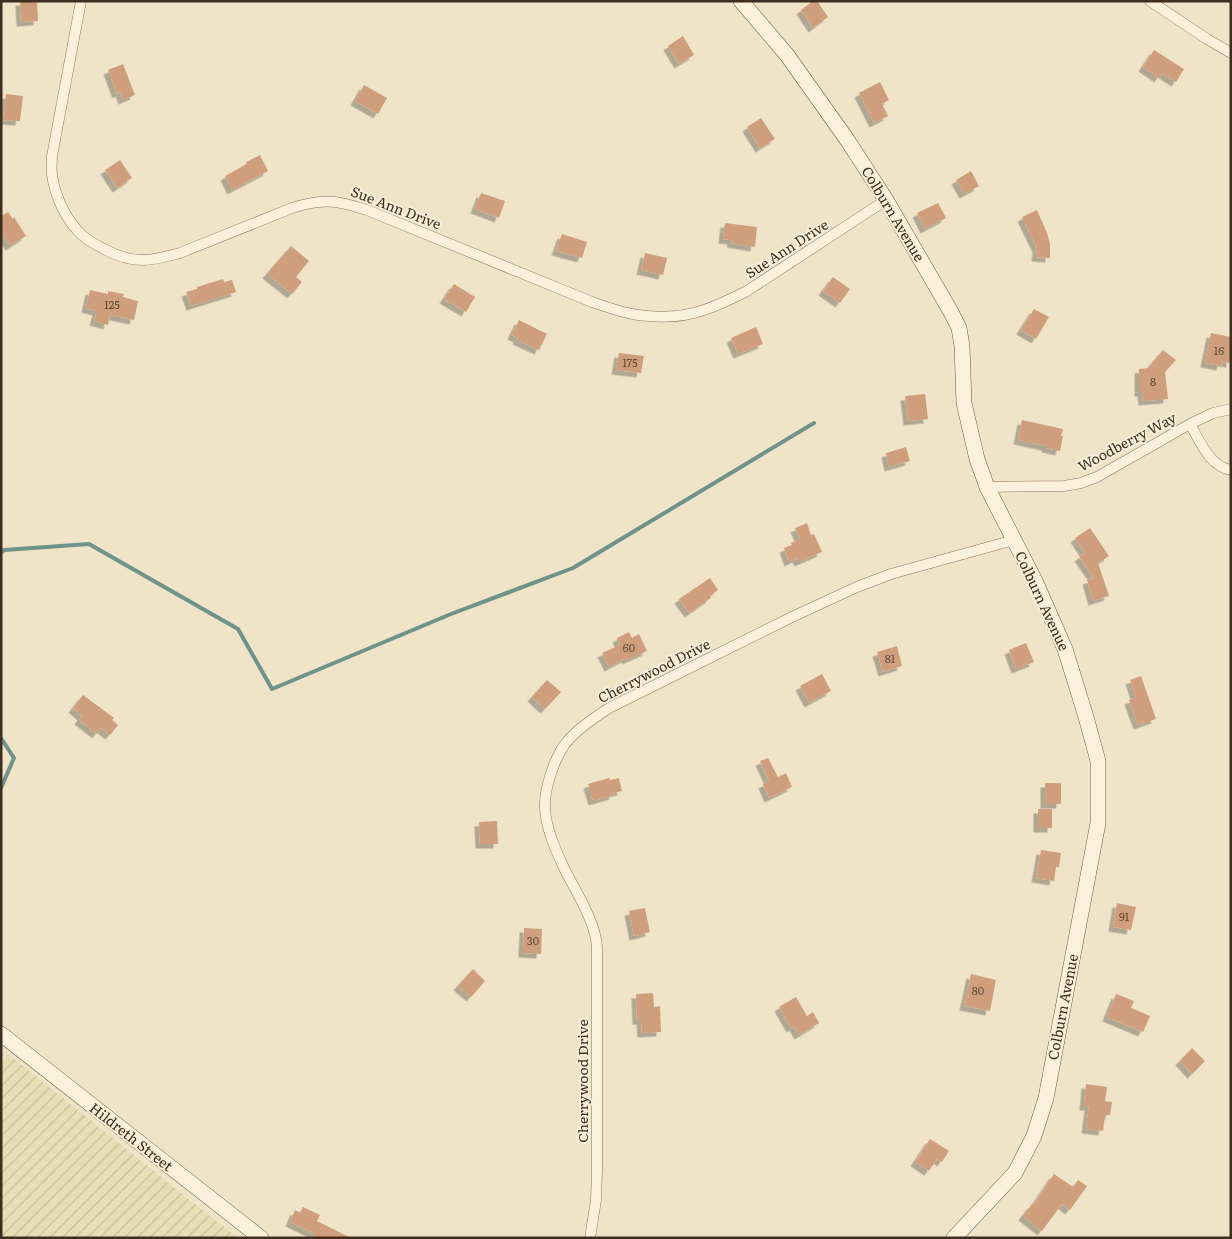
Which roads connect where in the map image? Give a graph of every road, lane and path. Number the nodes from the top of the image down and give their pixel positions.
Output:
1 (81, 1) edge
2 (741, 1) edge
3 (1150, 1) edge
4 (1231, 53) edge
5 (886, 200) junction
6 (1231, 409) edge
7 (1190, 424) junction
8 (1231, 470) edge
9 (987, 487) junction
10 (1014, 540) junction
11 (1, 1034) edge
12 (261, 1238) edge
13 (590, 1238) edge
14 (954, 1238) edge

1 - 5 street, Sue Ann Drive
2 - 5 street, Colburn Avenue
3 - 4 street
5 - 9 street, Colburn Avenue
6 - 7 street, Woodberry Way
7 - 8 street, Woodberry Way
7 - 9 street, Woodberry Way
9 - 10 street, Colburn Avenue
10 - 13 street, Cherrywood Drive
10 - 14 street, Colburn Avenue
11 - 12 street, Hildreth Street

